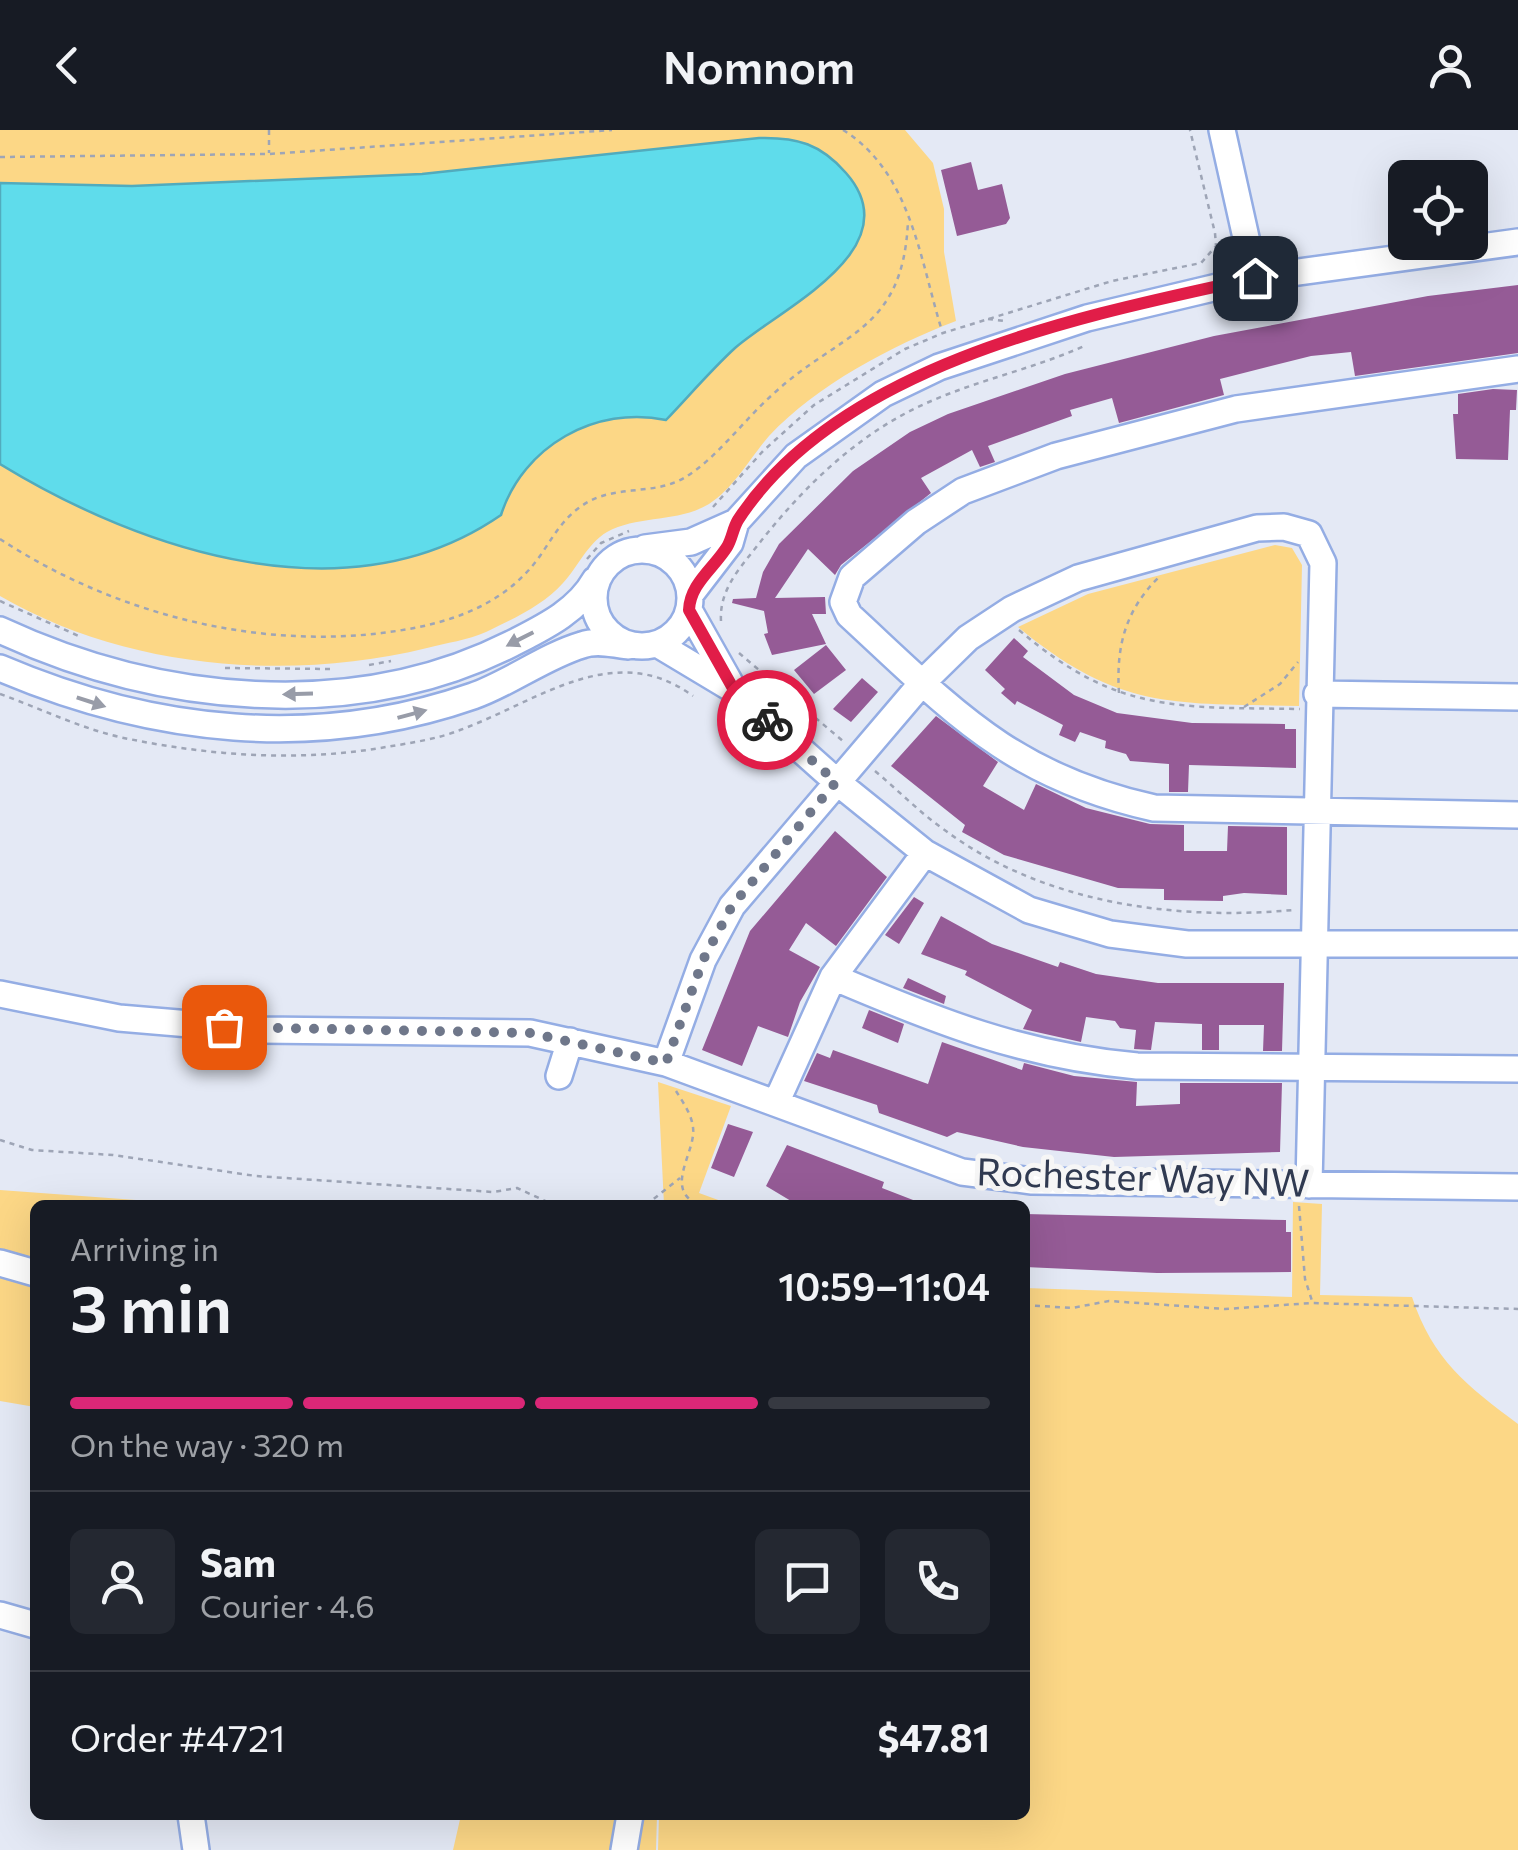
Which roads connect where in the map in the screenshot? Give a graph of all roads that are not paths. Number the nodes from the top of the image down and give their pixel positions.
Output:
1 (1222, 130) edge
2 (1518, 242) edge
3 (1255, 278) junction
4 (1518, 369) edge
5 (736, 522) junction
6 (639, 539) junction
7 (588, 575) junction
8 (689, 603) junction
9 (0, 630) edge
10 (659, 645) junction
11 (628, 646) junction
12 (0, 668) edge
13 (922, 683) junction
14 (734, 690) junction
15 (1518, 697) edge
16 (1309, 701) junction
17 (836, 782) junction
18 (1315, 812) junction
19 (1518, 815) edge
20 (925, 853) junction
21 (1311, 942) junction
22 (1518, 944) edge
23 (833, 977) junction
24 (0, 994) edge
25 (570, 1041) junction
26 (1310, 1067) junction
27 (1518, 1070) edge
28 (670, 1072) junction
29 (560, 1076) dead end
30 (776, 1103) junction
31 (1518, 1188) edge
32 (1304, 1192) junction
33 (0, 1263) edge
34 (30, 1272) edge
35 (0, 1616) edge
36 (30, 1624) edge
37 (192, 1820) edge
38 (629, 1820) edge
39 (196, 1850) edge
40 (624, 1850) edge

1 - 3 street
2 - 3 street
3 - 5 street
4 - 13 street
5 - 6 street
5 - 8 street
6 - 7 street
6 - 8 street
7 -> 9 street
7 - 11 street
8 - 10 street
8 - 14 street
10 - 11 street
10 - 14 street
12 -> 11 street
13 - 16 street
13 - 17 street
13 - 18 street
14 - 17 street
15 - 16 street
16 - 18 street
17 - 20 street
17 - 28 street
18 - 19 street
18 - 21 street
20 - 21 street
20 - 23 street
21 - 22 street
21 - 26 street
23 - 26 street
23 - 30 street
24 - 25 street, Rochester Way NW
25 - 28 street, Rochester Way NW
25 - 29 street
26 - 27 street
26 - 32 street
28 - 30 street, Rochester Way NW
30 - 32 street, Rochester Way NW
31 - 32 street, Rochester Way NW
33 - 34 street
35 - 36 street
37 - 39 street
38 - 40 street

